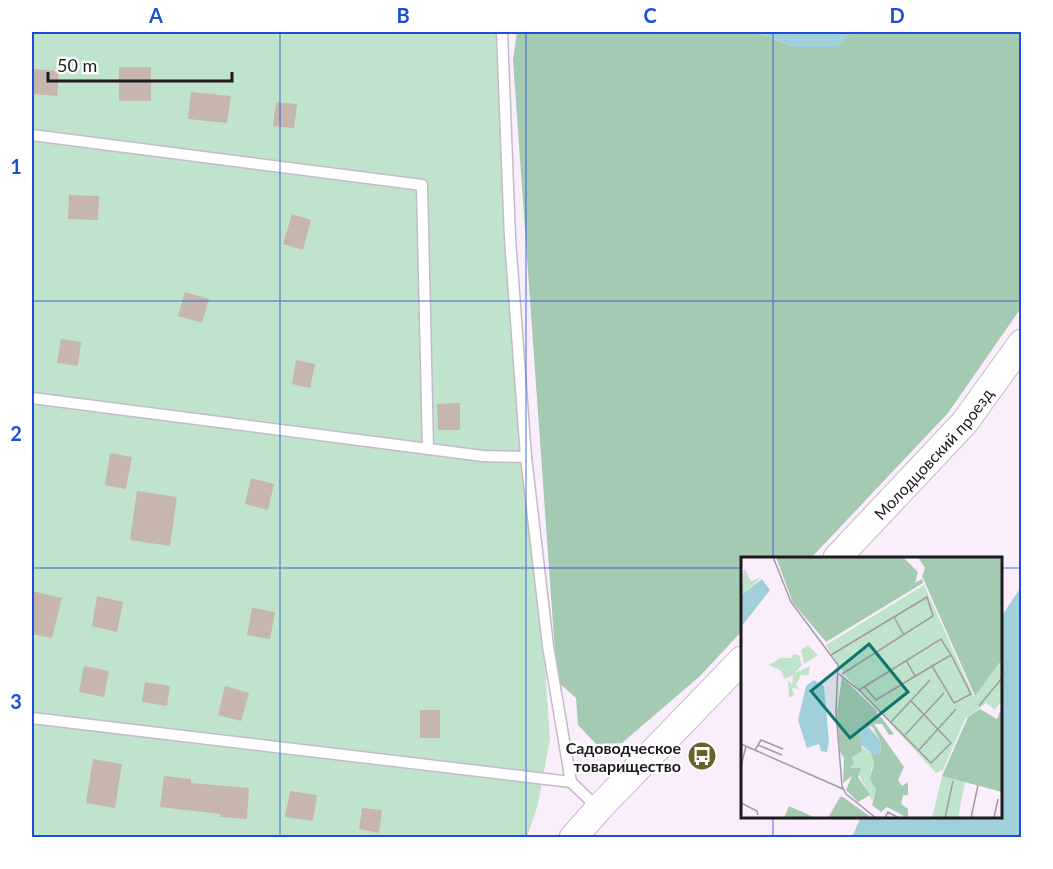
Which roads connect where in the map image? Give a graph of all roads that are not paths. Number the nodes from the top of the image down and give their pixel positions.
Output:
1 (502, 32) edge
2 (32, 135) edge
3 (1022, 343) edge
4 (32, 398) edge
5 (428, 449) junction
6 (526, 457) junction
7 (838, 557) edge
8 (741, 661) edge
9 (32, 718) edge
10 (571, 782) junction
11 (599, 808) junction
12 (573, 837) edge

1 - 6 lane
2 - 5 lane
3 - 7 street, Молодцовский проезд
4 - 5 lane
5 - 6 lane
6 - 10 lane
8 - 11 street
9 - 10 lane
10 - 11 lane
11 - 12 street

